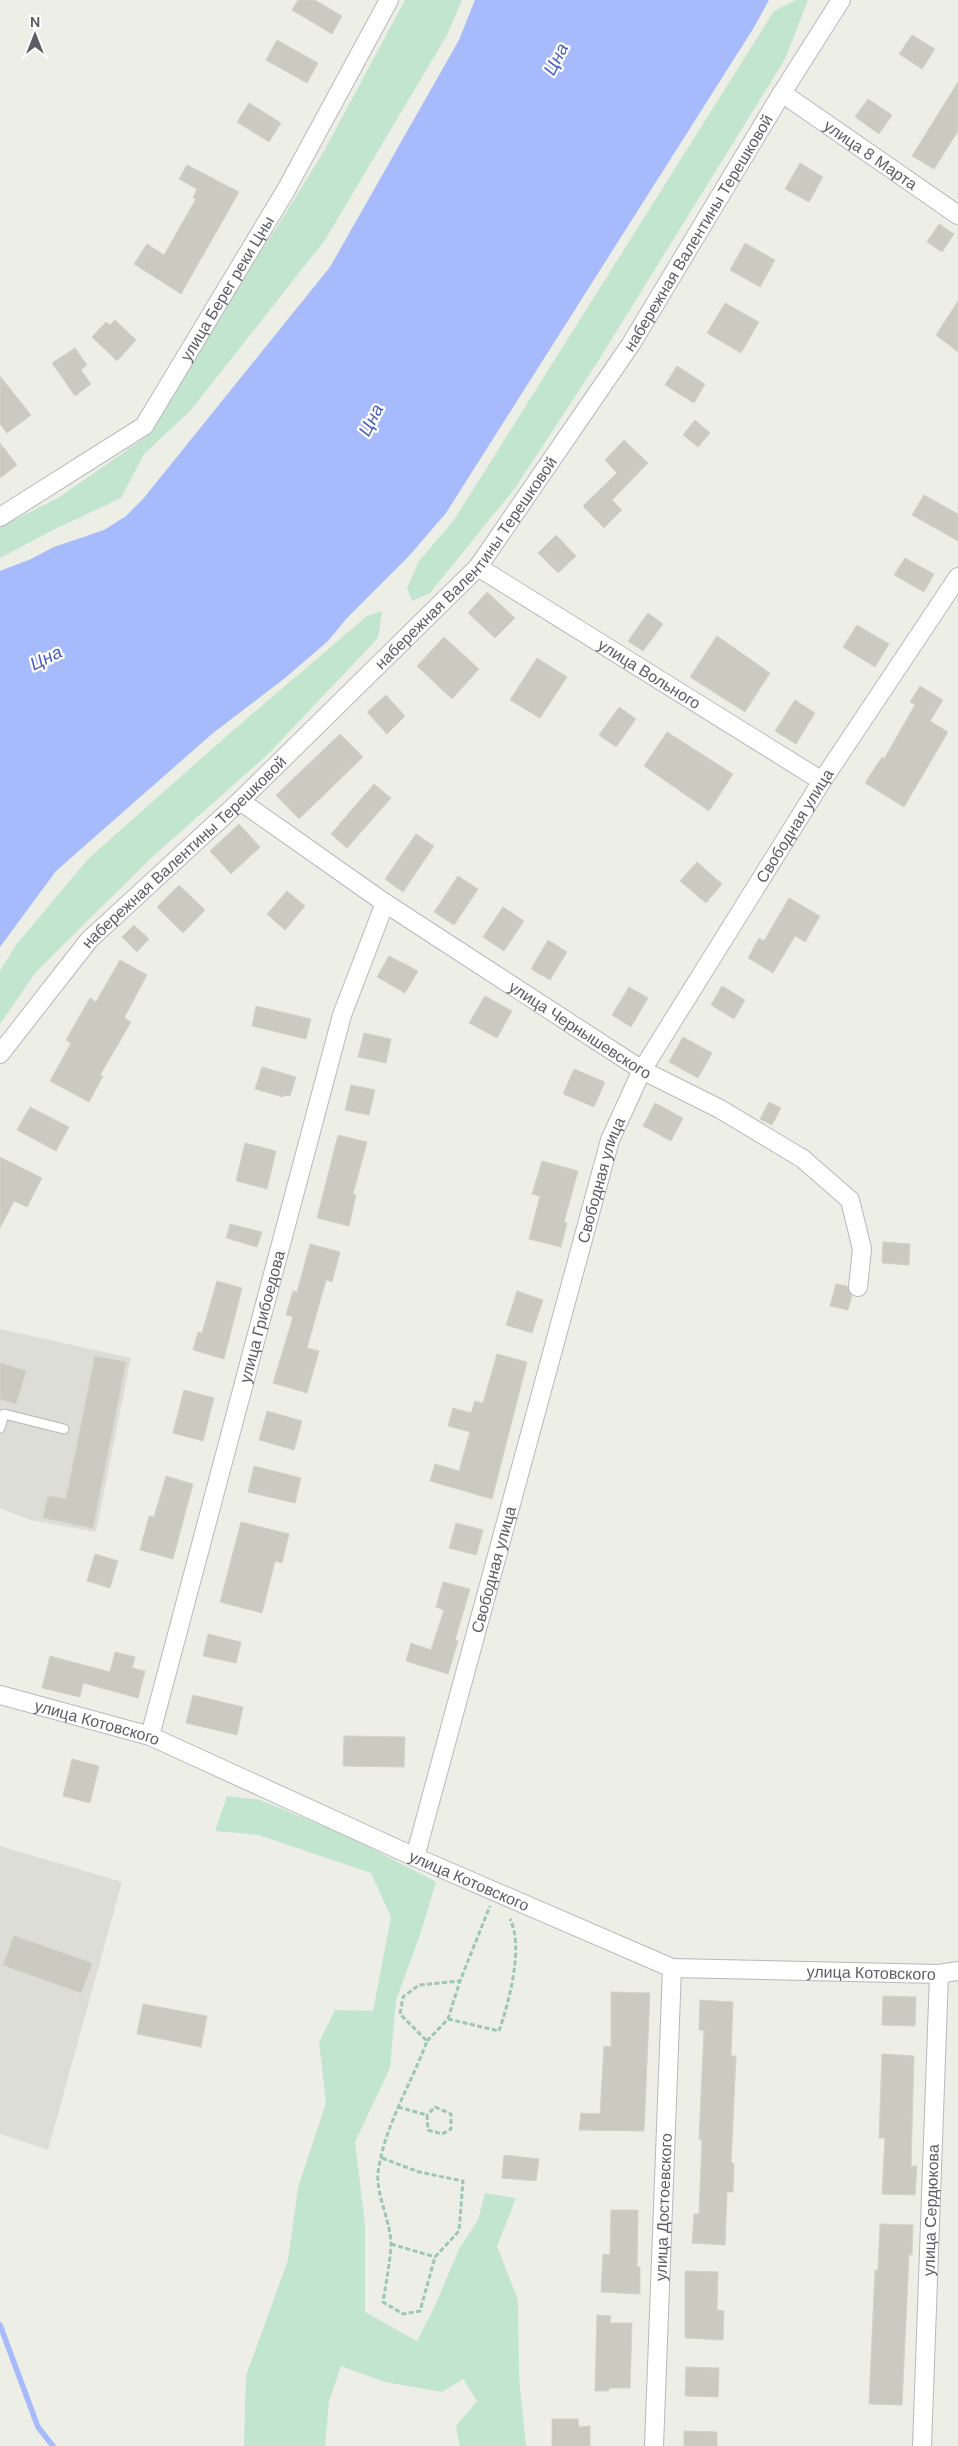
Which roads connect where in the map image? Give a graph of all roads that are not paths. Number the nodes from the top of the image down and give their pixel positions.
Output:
1 (390, 0) edge
2 (841, 0) edge
3 (782, 93) junction
4 (958, 216) edge
5 (0, 516) edge
6 (478, 567) junction
7 (958, 577) edge
8 (822, 781) junction
9 (240, 801) junction
10 (384, 903) junction
11 (0, 1054) edge
12 (642, 1070) junction
13 (858, 1287) dead end
14 (0, 1428) edge
15 (64, 1429) dead end
16 (0, 1695) edge
17 (150, 1736) junction
18 (415, 1857) junction
19 (672, 1968) junction
20 (958, 1971) edge
21 (938, 1974) junction
22 (654, 2446) edge
23 (922, 2446) edge

1 - 5 street, улица Берег реки Цны
2 - 3 street, набережная Валентины Терешковой
3 - 4 street, улица 8 Марта
3 - 6 street, набережная Валентины Терешковой
6 - 8 street, улица Вольного
6 - 9 street, набережная Валентины Терешковой
7 - 8 street, Свободная улица
8 - 12 street, Свободная улица
9 - 10 street, улица Чернышевского
9 - 11 street, набережная Валентины Терешковой
10 - 12 street, улица Чернышевского
10 - 17 street, улица Грибоедова
12 - 13 street, улица Чернышевского
12 - 18 street, Свободная улица
14 - 15 lane
16 - 17 street, улица Котовского
17 - 18 street, улица Котовского
18 - 19 street, улица Котовского
19 - 21 street, улица Котовского
19 - 22 street, улица Достоевского
20 - 21 street, улица Котовского
21 - 23 street, улица Сердюкова

